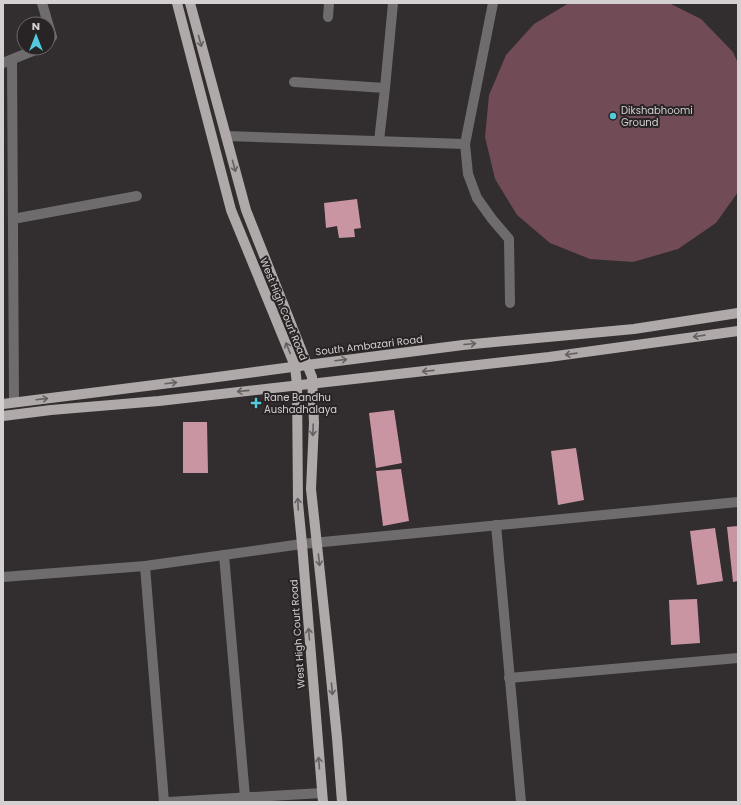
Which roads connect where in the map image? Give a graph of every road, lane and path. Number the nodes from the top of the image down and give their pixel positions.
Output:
1 (42, 3) edge
2 (177, 3) edge
3 (190, 3) edge
4 (329, 3) edge
5 (393, 3) edge
6 (493, 3) edge
7 (46, 16) edge
8 (328, 17) dead end
9 (22, 56) edge
10 (8, 62) edge
11 (294, 82) dead end
12 (384, 88) junction
13 (226, 136) junction
14 (379, 141) junction
15 (465, 144) junction
16 (137, 196) dead end
17 (13, 219) junction
18 (510, 303) dead end
19 (738, 313) edge
20 (738, 330) edge
21 (307, 365) junction
22 (295, 366) junction
23 (312, 380) junction
24 (297, 385) junction
25 (14, 402) junction
26 (3, 404) edge
27 (3, 416) edge
28 (738, 502) edge
29 (496, 525) junction
30 (317, 543) junction
31 (302, 544) junction
32 (224, 555) junction
33 (145, 566) junction
34 (3, 577) edge
35 (738, 658) edge
36 (509, 678) junction
37 (245, 797) junction
38 (322, 797) edge
39 (164, 802) edge
40 (168, 802) edge
41 (342, 802) edge
42 (520, 802) edge

1 - 7 street
22 -> 2 main road, West High Court Road
3 -> 13 main road, West High Court Road
4 - 8 street
5 - 12 street
6 - 15 street
9 - 10 street
10 - 17 street
11 - 12 street
12 - 14 street
13 - 14 street
13 -> 21 main road, West High Court Road
14 - 15 street
15 - 18 street
16 - 17 street
17 - 25 street
21 -> 19 main road, South Ambazari Road
20 -> 23 main road
21 - 22 main road, South Ambazari Road
21 - 23 main road, West High Court Road
22 - 24 main road, West High Court Road
25 -> 22 main road, South Ambazari Road
23 - 24 main road
23 -> 30 main road, West High Court Road
24 -> 27 main road
31 -> 24 main road, West High Court Road
25 - 26 main road, South Ambazari Road
28 - 29 street
29 - 30 street
29 - 36 street
30 - 31 street
30 -> 41 main road, West High Court Road
31 - 32 street
38 -> 31 main road, West High Court Road
32 - 33 street
32 - 37 street
33 - 34 street
33 - 39 street
35 - 36 street
36 - 42 street
37 - 38 street
37 - 40 street

